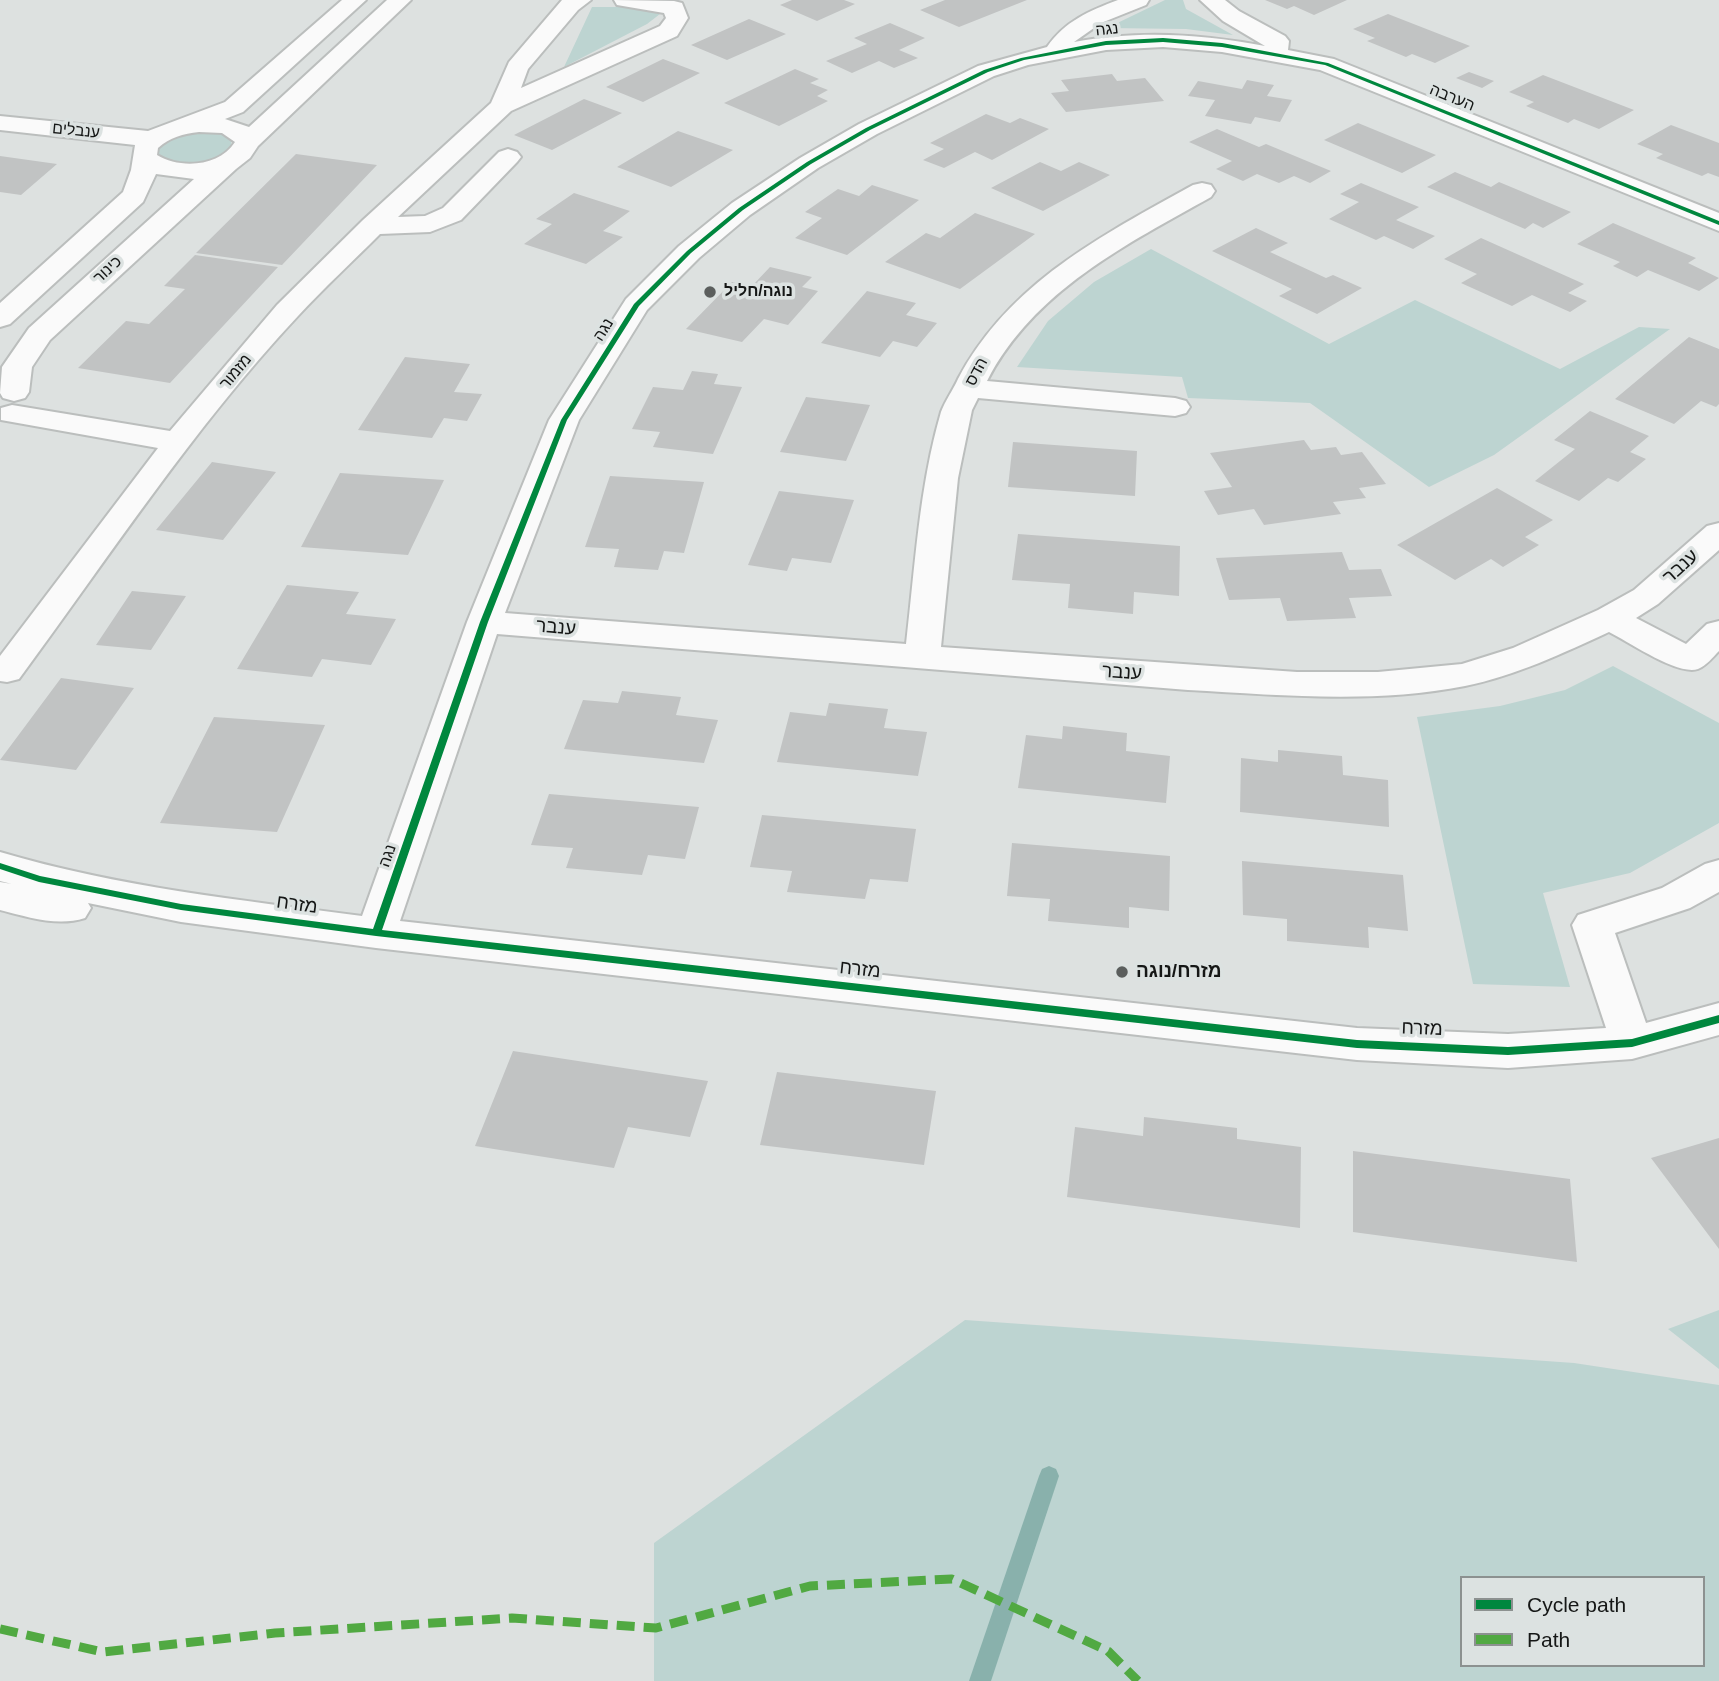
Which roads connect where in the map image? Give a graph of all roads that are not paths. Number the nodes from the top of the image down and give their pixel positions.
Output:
1 (355, 0) edge
2 (400, 0) edge
3 (580, 0) edge
4 (625, 0) edge
5 (1138, 0) edge
6 (1211, 0) edge
7 (1163, 40) joint
8 (1057, 51) junction
9 (1276, 53) junction
10 (502, 106) junction
11 (0, 123) edge
12 (183, 127) junction
13 (248, 142) junction
14 (149, 149) junction
15 (508, 157) dead end
16 (227, 163) junction
17 (1202, 191) dead end
18 (1719, 223) edge
19 (373, 226) junction
20 (0, 318) edge
21 (969, 388) junction
22 (6, 403) edge
23 (1175, 407) dead end
24 (178, 442) junction
25 (1719, 533) edge
26 (1610, 618) junction
27 (484, 622) junction
28 (1719, 632) edge
29 (922, 657) junction
30 (7, 671) dead end
31 (0, 866) edge
32 (1719, 874) edge
33 (0, 896) edge
34 (376, 933) junction
35 (1719, 1019) edge
36 (1632, 1042) junction

1 - 12 street
2 - 13 street
3 - 10 street, מזמור
4 - 10 street, מזמור
5 - 8 street
6 - 9 street
7 - 8 street, נגה
7 - 9 street, הערבה
8 - 27 street, נגה
9 - 18 street, הערבה
10 - 19 street, מזמור
11 - 14 street, ענבלים
12 - 13 street
12 - 14 street
13 - 16 street, כינור
14 - 16 street
14 - 20 street, כינור
15 - 19 street
16 - 22 street, כינור
17 - 21 street, הדס
19 - 24 street, מזמור
21 - 23 street
21 - 29 street, הדס
22 - 24 street
24 - 30 street, מזמור
25 - 26 street, ענבר
26 - 28 street
26 - 29 street, ענבר
27 - 29 street, ענבר
27 - 34 street, נגה
31 - 34 street, מזרח
32 - 36 street
33 - 34 street, מזרח
34 - 36 street, מזרח
35 - 36 street, מזרח

